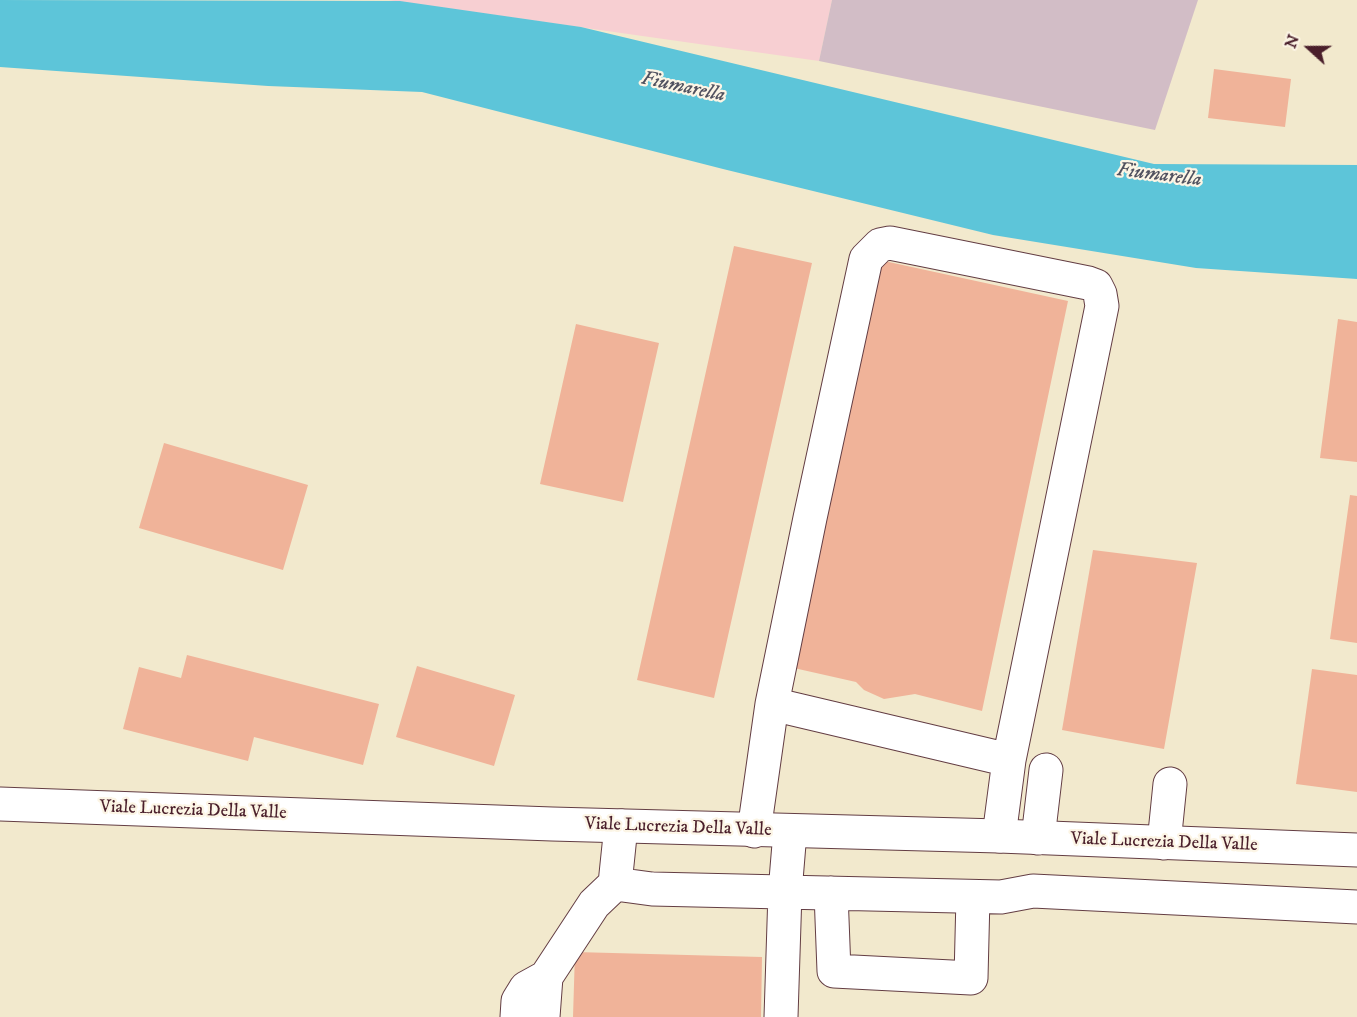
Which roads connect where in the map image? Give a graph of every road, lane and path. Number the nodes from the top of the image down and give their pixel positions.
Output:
1 (772, 704) junction
2 (1009, 759) junction
3 (1046, 770) dead end
4 (1170, 784) dead end
5 (0, 804) edge
6 (621, 826) junction
7 (754, 831) junction
8 (790, 832) junction
9 (999, 836) junction
10 (1038, 838) junction
11 (1164, 843) junction
12 (1357, 850) edge
13 (615, 884) junction
14 (785, 892) junction
15 (831, 893) junction
16 (973, 897) junction
17 (1357, 907) edge
18 (546, 977) junction
19 (517, 1017) edge
20 (543, 1017) edge
21 (781, 1017) edge

1 - 2 main road
1 - 2 main road
1 - 7 main road
2 - 9 main road
3 - 10 main road
4 - 11 main road
5 - 6 main road, Viale Lucrezia Della Valle
6 - 7 main road, Viale Lucrezia Della Valle
6 - 13 main road
7 - 8 main road, Viale Lucrezia Della Valle
8 - 9 main road, Viale Lucrezia Della Valle
8 - 14 main road
9 - 10 main road, Viale Lucrezia Della Valle
10 - 11 main road, Viale Lucrezia Della Valle
11 - 12 main road, Viale Lucrezia Della Valle
13 - 14 main road
13 - 18 main road
14 - 15 main road
14 - 21 main road
15 - 16 main road
15 - 16 main road
16 - 17 main road
18 - 19 main road
18 - 20 main road

